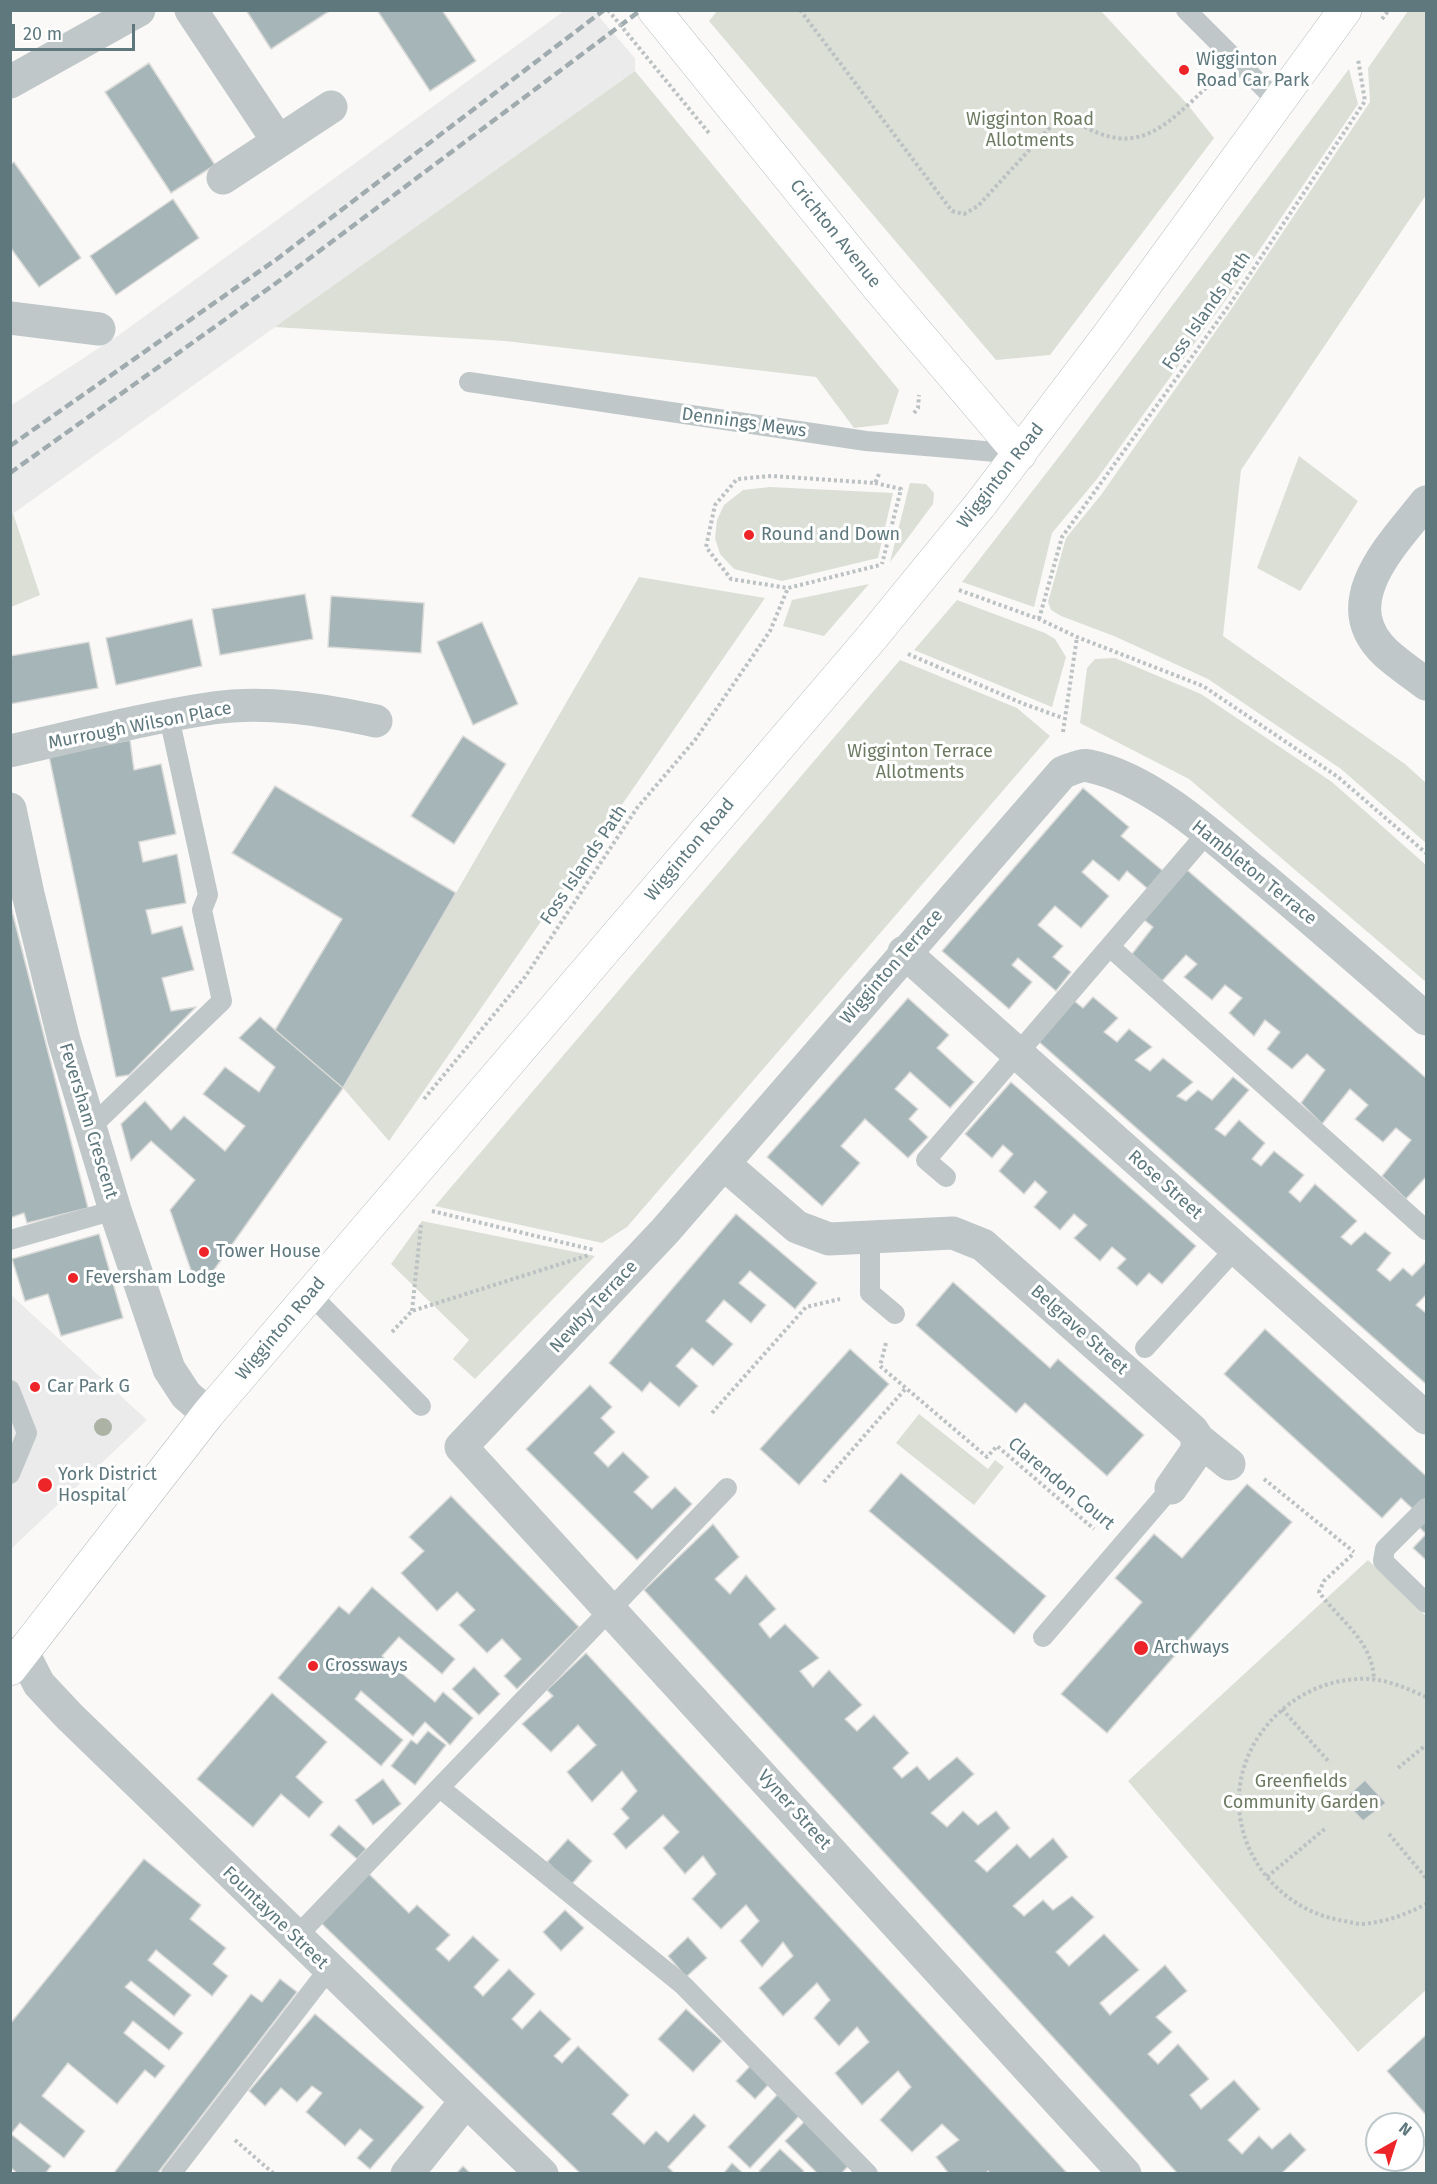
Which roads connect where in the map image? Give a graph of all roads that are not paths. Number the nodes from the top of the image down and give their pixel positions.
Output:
1 (139, 10) edge
2 (191, 10) edge
3 (654, 10) edge
4 (1186, 10) edge
5 (1345, 10) edge
6 (10, 82) edge
7 (1278, 102) junction
8 (331, 107) dead end
9 (278, 141) junction
10 (223, 178) dead end
11 (10, 318) edge
12 (99, 329) dead end
13 (469, 382) dead end
14 (1020, 454) junction
15 (1426, 502) edge
16 (1426, 684) edge
17 (169, 717) junction
18 (376, 721) dead end
19 (10, 751) edge
20 (1063, 772) joint
21 (10, 809) edge
22 (1208, 832) junction
23 (1110, 947) junction
24 (904, 952) junction
25 (1426, 1019) edge
26 (1017, 1053) junction
27 (92, 1126) junction
28 (724, 1164) junction
29 (946, 1177) dead end
30 (115, 1210) junction
31 (1426, 1230) edge
32 (870, 1239) junction
33 (10, 1240) edge
34 (1236, 1248) junction
35 (310, 1294) junction
36 (895, 1314) road end
37 (1145, 1348) dead end
38 (10, 1390) edge
39 (421, 1406) dead end
40 (208, 1414) junction
41 (1426, 1418) edge
42 (1198, 1439) junction
43 (461, 1447) joint
44 (1229, 1464) road end
45 (10, 1474) edge
46 (727, 1488) dead end
47 (1172, 1488) joint
48 (1426, 1508) edge
49 (1426, 1603) edge
50 (611, 1610) junction
51 (1043, 1637) dead end
52 (14, 1652) edge
53 (440, 1788) junction
54 (296, 1937) junction
55 (328, 1970) junction
56 (466, 2101) junction
57 (171, 2174) edge
58 (407, 2174) edge
59 (542, 2174) edge
60 (868, 2174) edge
61 (1125, 2174) edge

1 - 6 street
2 - 9 street
3 - 14 main road, Crichton Avenue
4 - 7 lane
5 - 7 main road, Wigginton Road
7 - 14 main road, Wigginton Road
8 - 9 street
9 - 10 street
11 - 12 street
13 - 14 lane, Dennings Mews
14 - 35 main road, Wigginton Road, bridge
15 - 16 street
17 - 18 street, Murrough Wilson Place
17 - 19 street, Murrough Wilson Place
17 - 27 lane
20 - 22 street, Hambleton Terrace
20 - 24 street, Wigginton Terrace
21 - 27 street, Feversham Crescent
22 - 23 lane
22 - 25 street, Hambleton Terrace
23 - 26 lane
23 - 31 lane
24 - 26 street, Rose Street
24 - 28 street, Wigginton Terrace
26 - 29 lane
26 - 34 street, Rose Street
27 - 30 street, Feversham Crescent
28 - 32 street, Belgrave Street
28 - 43 street, Newby Terrace
30 - 33 lane
30 - 40 street, Feversham Crescent
32 - 36 lane
32 - 42 street, Belgrave Street
34 - 37 lane
34 - 41 street, Rose Street
35 - 39 lane
35 - 40 main road, Wigginton Road
38 - 45 lane
40 - 52 main road, Wigginton Road
42 - 44 street, Belgrave Street
42 - 47 street
43 - 50 street, Vyner Street
46 - 50 lane
47 - 51 lane
48 - 49 lane
50 - 53 lane
50 - 61 street, Vyner Street
52 - 54 street, Fountayne Street
53 - 54 lane
53 - 60 lane
54 - 55 street, Fountayne Street
55 - 56 street, Fountayne Street
55 - 57 lane
56 - 58 street
56 - 59 street, Fountayne Street

